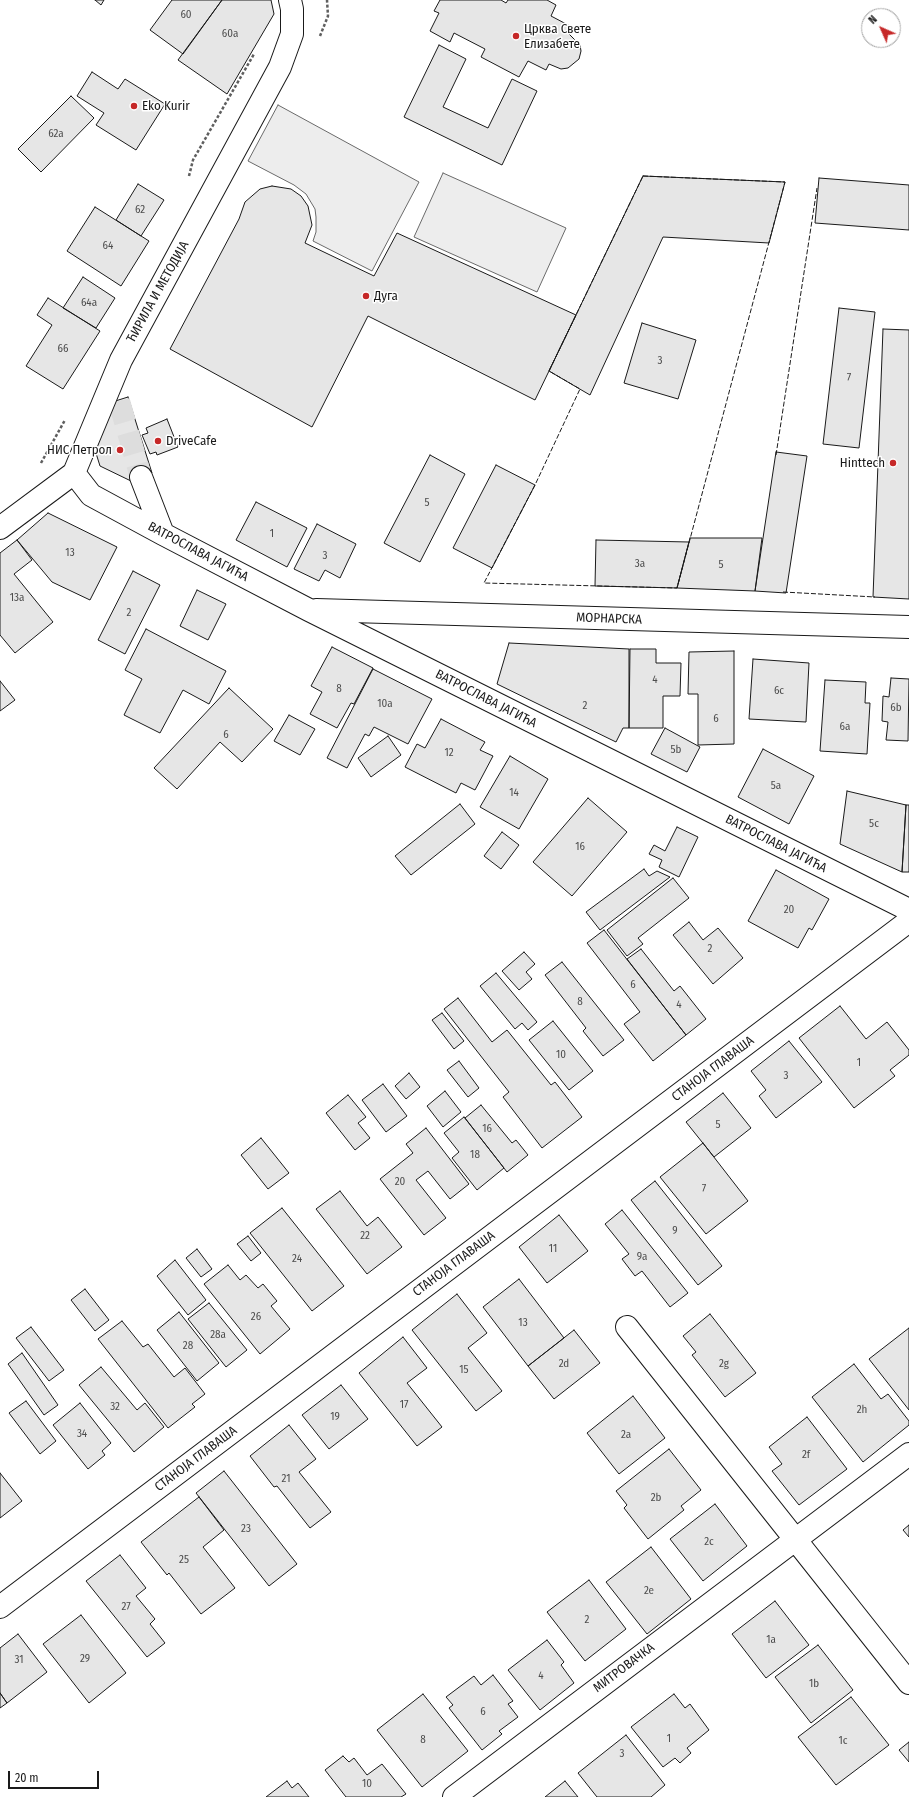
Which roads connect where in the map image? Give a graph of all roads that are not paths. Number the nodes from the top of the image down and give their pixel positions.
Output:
1 (290, 0) edge
2 (121, 360) junction
3 (119, 400) tunnel mouth
4 (74, 473) junction
5 (141, 477) tunnel mouth
6 (0, 528) edge
7 (163, 534) junction
8 (309, 610) junction
9 (909, 627) edge
10 (909, 910) edge
11 (909, 921) edge
12 (627, 1327) dead end
13 (909, 1454) edge
14 (795, 1538) junction
15 (0, 1607) edge
16 (909, 1683) edge
17 (454, 1797) edge

1 - 2 street, ЋИРИЛА И МЕТОДИЈА
2 - 3 street
2 - 4 street, ЋИРИЛА И МЕТОДИЈА
4 - 6 street
4 - 7 street, ВАТРОСЛАВА ЈАГИЋА
5 - 7 street
7 - 8 street, ВАТРОСЛАВА ЈАГИЋА
8 - 9 street, МОРНАРСКА
8 - 10 street, ВАТРОСЛАВА ЈАГИЋА
11 - 15 street, СТАНОЈА ГЛАВАША
12 - 14 street
13 - 14 street, МИТРОВАЧКА
14 - 16 street
14 - 17 street, МИТРОВАЧКА

